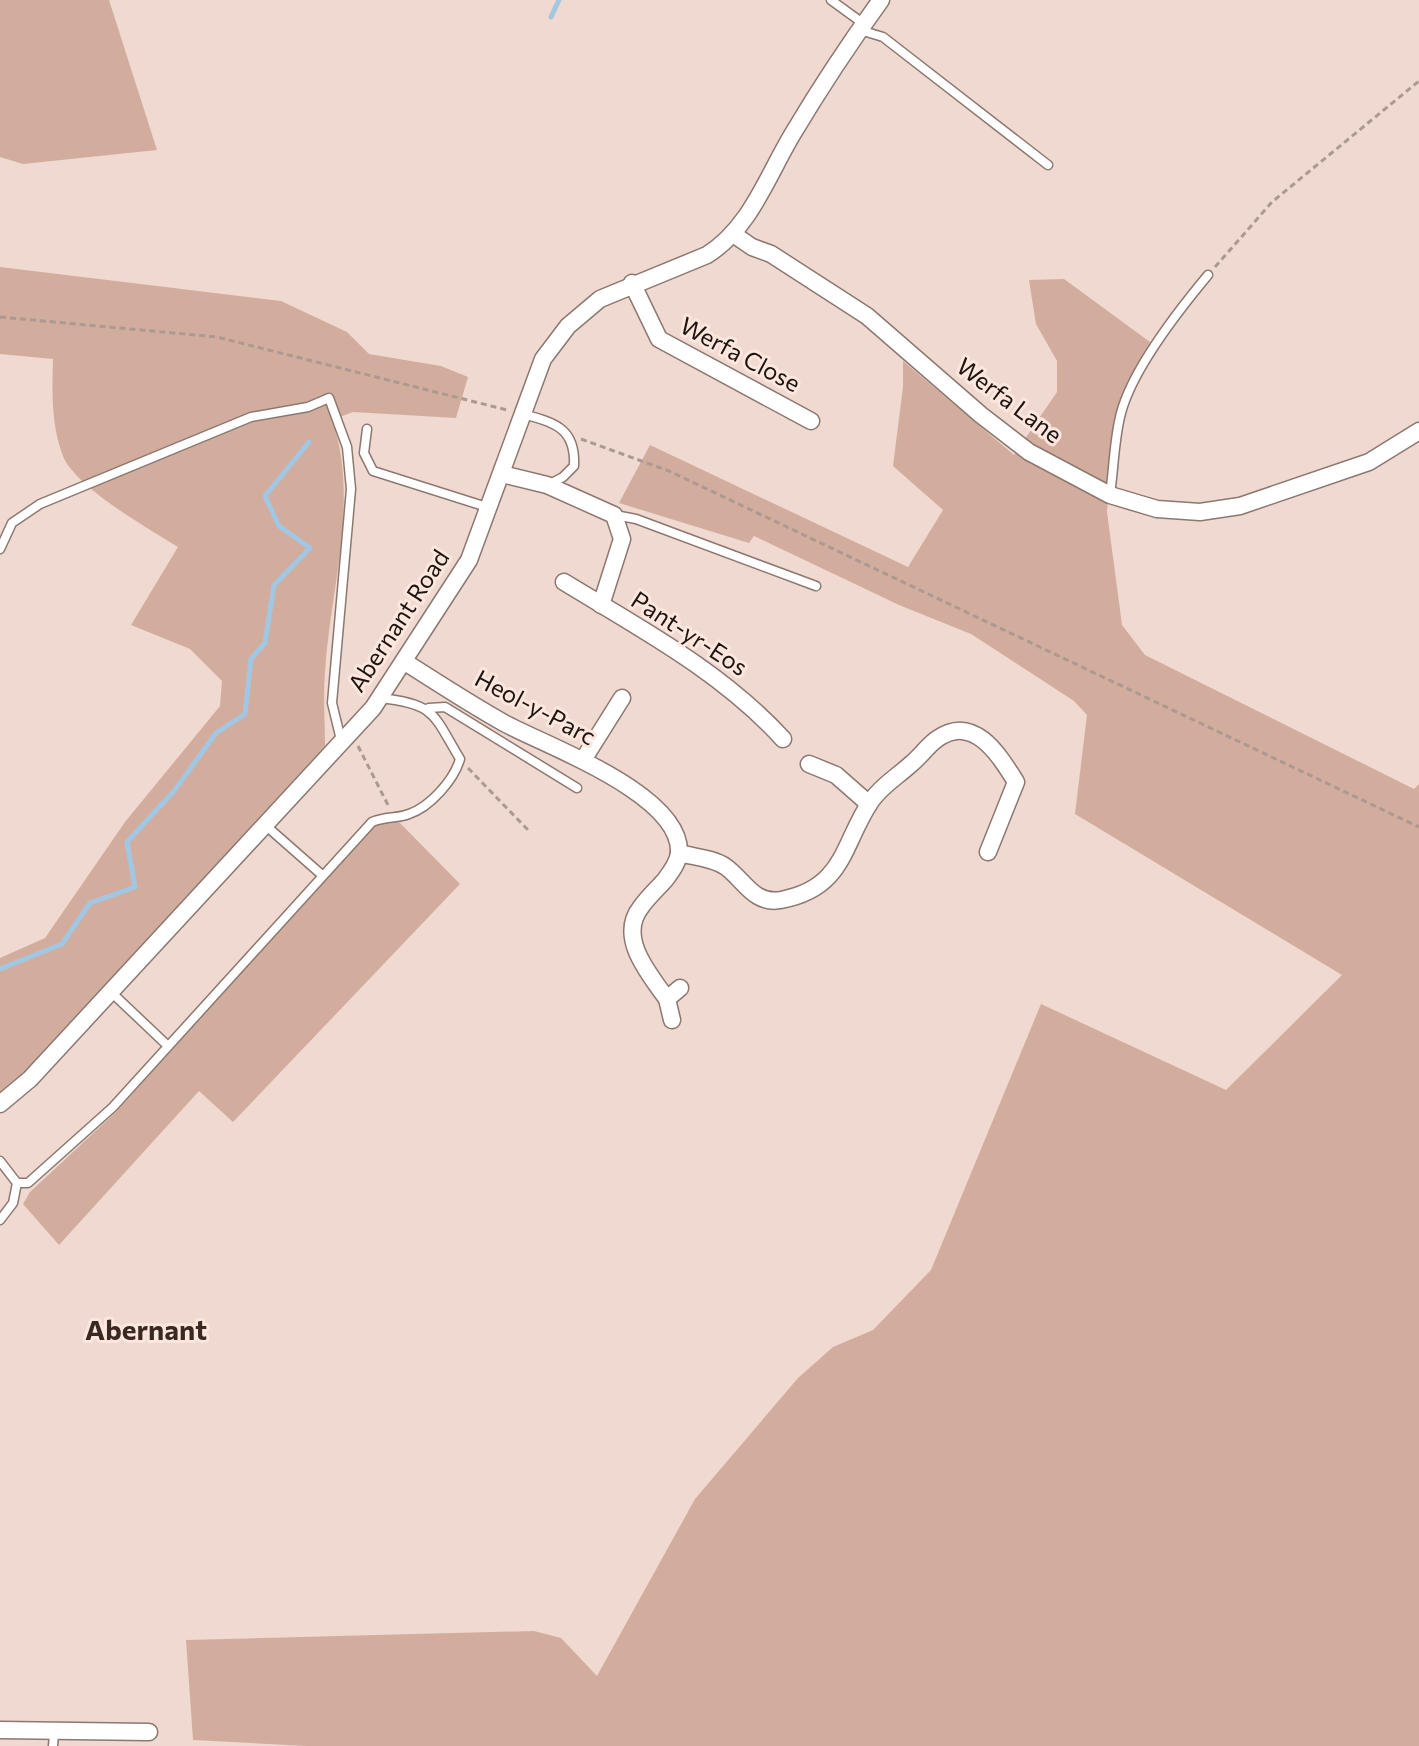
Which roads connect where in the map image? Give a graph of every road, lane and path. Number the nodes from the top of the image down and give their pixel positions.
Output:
1 (831, 0) edge
2 (881, 0) edge
3 (862, 27) junction
4 (1419, 81) edge
5 (1048, 165) dead end
6 (733, 234) junction
7 (1208, 275) joint
8 (632, 283) junction
9 (0, 317) edge
10 (522, 414) junction
11 (811, 421) dead end
12 (367, 429) dead end
13 (1419, 431) edge
14 (567, 434) junction
15 (502, 474) junction
16 (547, 485) junction
17 (1110, 495) junction
18 (491, 508) junction
19 (614, 515) junction
20 (0, 549) edge
21 (564, 582) dead end
22 (816, 586) dead end
23 (601, 605) junction
24 (405, 662) junction
25 (379, 698) junction
26 (622, 698) dead end
27 (429, 708) junction
28 (783, 739) dead end
29 (341, 740) junction
30 (460, 759) junction
31 (583, 760) junction
32 (809, 764) dead end
33 (577, 788) dead end
34 (869, 804) junction
35 (389, 815) junction
36 (264, 824) junction
37 (1419, 827) edge
38 (529, 831) dead end
39 (988, 852) dead end
40 (679, 853) junction
41 (322, 875) junction
42 (680, 988) dead end
43 (111, 992) junction
44 (667, 999) junction
45 (672, 1020) dead end
46 (168, 1046) junction
47 (0, 1104) edge
48 (0, 1161) edge
49 (17, 1183) junction
50 (0, 1220) edge
51 (0, 1730) edge
52 (149, 1732) dead end
53 (53, 1740) edge

1 - 3 lane
2 - 3 street, Abernant Road
3 - 5 lane
3 - 6 street, Abernant Road
4 - 7 path
6 - 8 street, Abernant Road
6 - 17 street, Werfa Lane
7 - 17 lane
8 - 10 street, Abernant Road
8 - 11 street, Werfa Close
9 - 10 path
10 - 14 lane
10 - 15 street, Abernant Road
12 - 18 lane
13 - 17 street, Werfa Lane
14 - 16 lane
14 - 37 path
15 - 16 street
15 - 18 street, Abernant Road
16 - 19 street
18 - 24 street, Abernant Road
19 - 22 lane
19 - 23 street, Pant-yr-Eos
20 - 29 lane
21 - 23 street, Pant-yr-Eos
23 - 28 street, Pant-yr-Eos
24 - 25 street, Abernant Road
24 - 31 street, Heol-y-Parc
25 - 27 lane
25 - 29 street, Abernant Road
26 - 31 street
27 - 30 lane
27 - 33 lane
29 - 35 path
29 - 36 street, Abernant Road
30 - 35 lane
30 - 38 path
31 - 40 street, Heol-y-Parc
32 - 34 street
34 - 39 street
34 - 40 street
35 - 41 lane
36 - 41 lane
36 - 43 street, Abernant Road
40 - 44 street
41 - 46 lane
42 - 44 street
43 - 46 lane
43 - 47 street, Abernant Road
44 - 45 street
46 - 49 lane
48 - 49 lane
49 - 50 lane
51 - 53 street
52 - 53 street

